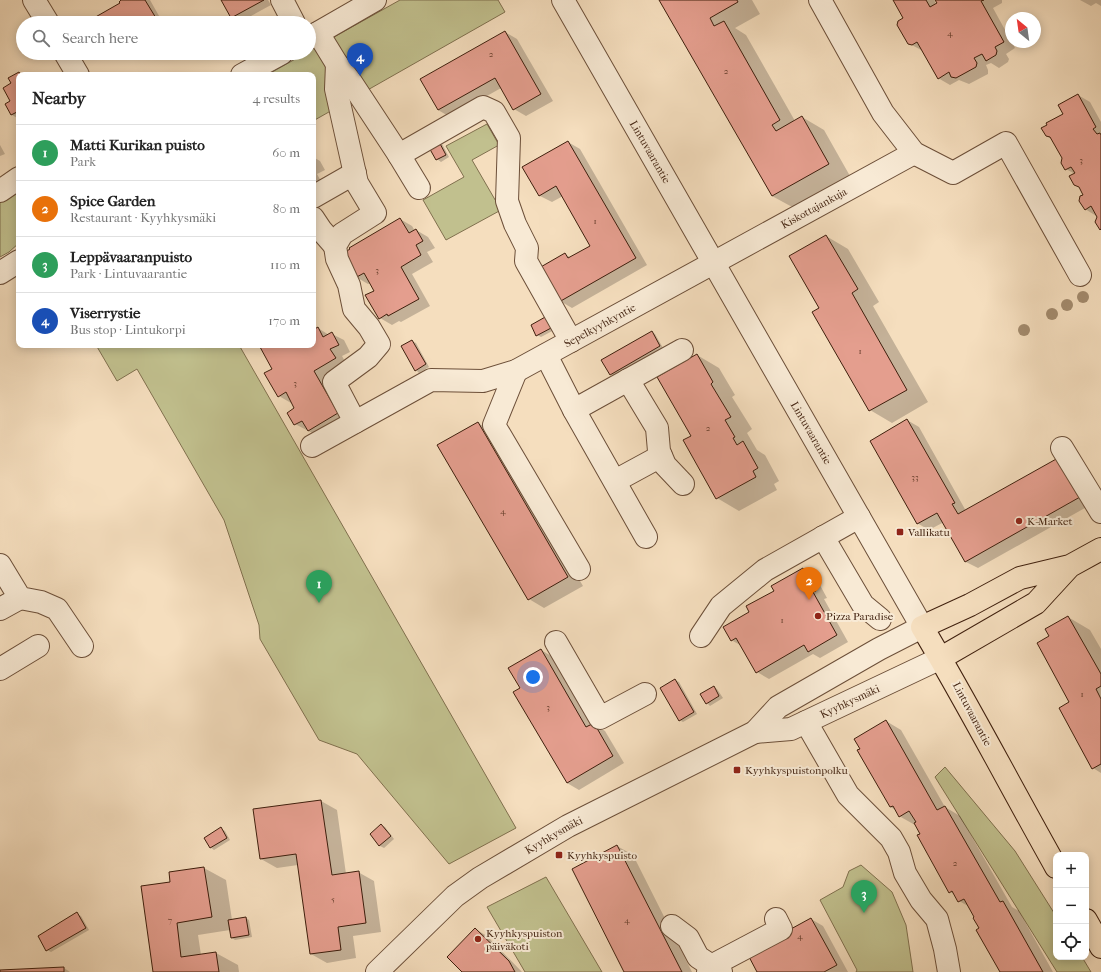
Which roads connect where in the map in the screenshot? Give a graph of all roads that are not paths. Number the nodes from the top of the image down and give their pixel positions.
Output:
1 (34, 0) edge
2 (282, 0) edge
3 (376, 0) edge
4 (563, 0) edge
5 (826, 2) edge
6 (351, 6) edge
7 (44, 16) edge
8 (290, 16) edge
9 (316, 33) edge
10 (316, 39) edge
11 (69, 60) edge
12 (269, 60) edge
13 (337, 64) junction
14 (76, 72) edge
15 (247, 72) edge
16 (914, 153) junction
17 (399, 155) junction
18 (355, 174) junction
19 (16, 180) edge
20 (419, 188) dead end
21 (0, 191) edge
22 (316, 195) edge
23 (316, 222) edge
24 (335, 246) junction
25 (16, 263) edge
26 (713, 263) junction
27 (0, 273) edge
28 (1080, 275) dead end
29 (571, 341) junction
30 (682, 350) dead end
31 (546, 355) junction
32 (516, 371) junction
33 (628, 380) junction
34 (574, 410) junction
35 (355, 422) junction
36 (312, 446) dead end
37 (1062, 448) dead end
38 (661, 456) junction
39 (615, 481) junction
40 (683, 484) dead end
41 (1101, 512) edge
42 (859, 517) junction
43 (646, 537) dead end
44 (823, 537) junction
45 (1101, 549) edge
46 (0, 565) edge
47 (1070, 566) junction
48 (579, 569) dead end
49 (20, 598) junction
50 (0, 609) edge
51 (880, 619) dead end
52 (922, 627) junction
53 (701, 636) dead end
54 (556, 642) dead end
55 (38, 646) dead end
56 (82, 646) dead end
57 (940, 658) junction
58 (0, 669) edge
59 (645, 694) dead end
60 (806, 722) junction
61 (754, 732) junction
62 (1053, 862) edge
63 (776, 919) dead end
64 (1088, 924) edge
65 (672, 926) dead end
66 (1101, 947) edge
67 (714, 970) edge
68 (377, 972) edge
69 (949, 972) edge

1 - 7 street
2 - 8 street
3 - 6 street
4 - 26 street, Lintuvaarantie
5 - 16 street
6 - 9 street
10 - 13 street
11 - 14 street
12 - 15 street
13 - 17 street
13 - 18 street
16 - 26 street, Kiskottajankuja
16 - 28 street
17 - 20 street
17 - 29 street
18 - 22 street
18 - 24 street
19 - 21 street
23 - 24 street
24 - 35 street
25 - 27 street
26 - 29 street, Sepelkyyhkyntie
26 - 42 street, Lintuvaarantie
29 - 31 street, Sepelkyyhkyntie
30 - 33 street
31 - 32 street, Sepelkyyhkyntie
31 - 34 street
32 - 35 street, Sepelkyyhkyntie
32 - 48 street
33 - 34 street
33 - 38 street
34 - 39 street
35 - 36 street, Sepelkyyhkyntie
37 - 41 street
38 - 39 street
38 - 40 street
39 - 43 street
42 - 44 street
42 - 52 street, Lintuvaarantie
44 - 51 street
44 - 53 street
45 - 47 main road
46 - 49 street
47 - 52 main road
47 - 57 main road
49 - 50 street
49 - 56 street
52 - 57 main road, Lintuvaarantie
52 - 61 street, Kyyhkysmäki
54 - 59 street
55 - 58 street
57 - 60 street, Kyyhkysmäki
57 - 62 main road, Lintuvaarantie
60 - 61 street, Kyyhkysmäki
60 - 69 street
61 - 68 street, Kyyhkysmäki
63 - 67 street
64 - 66 main road
65 - 67 street

